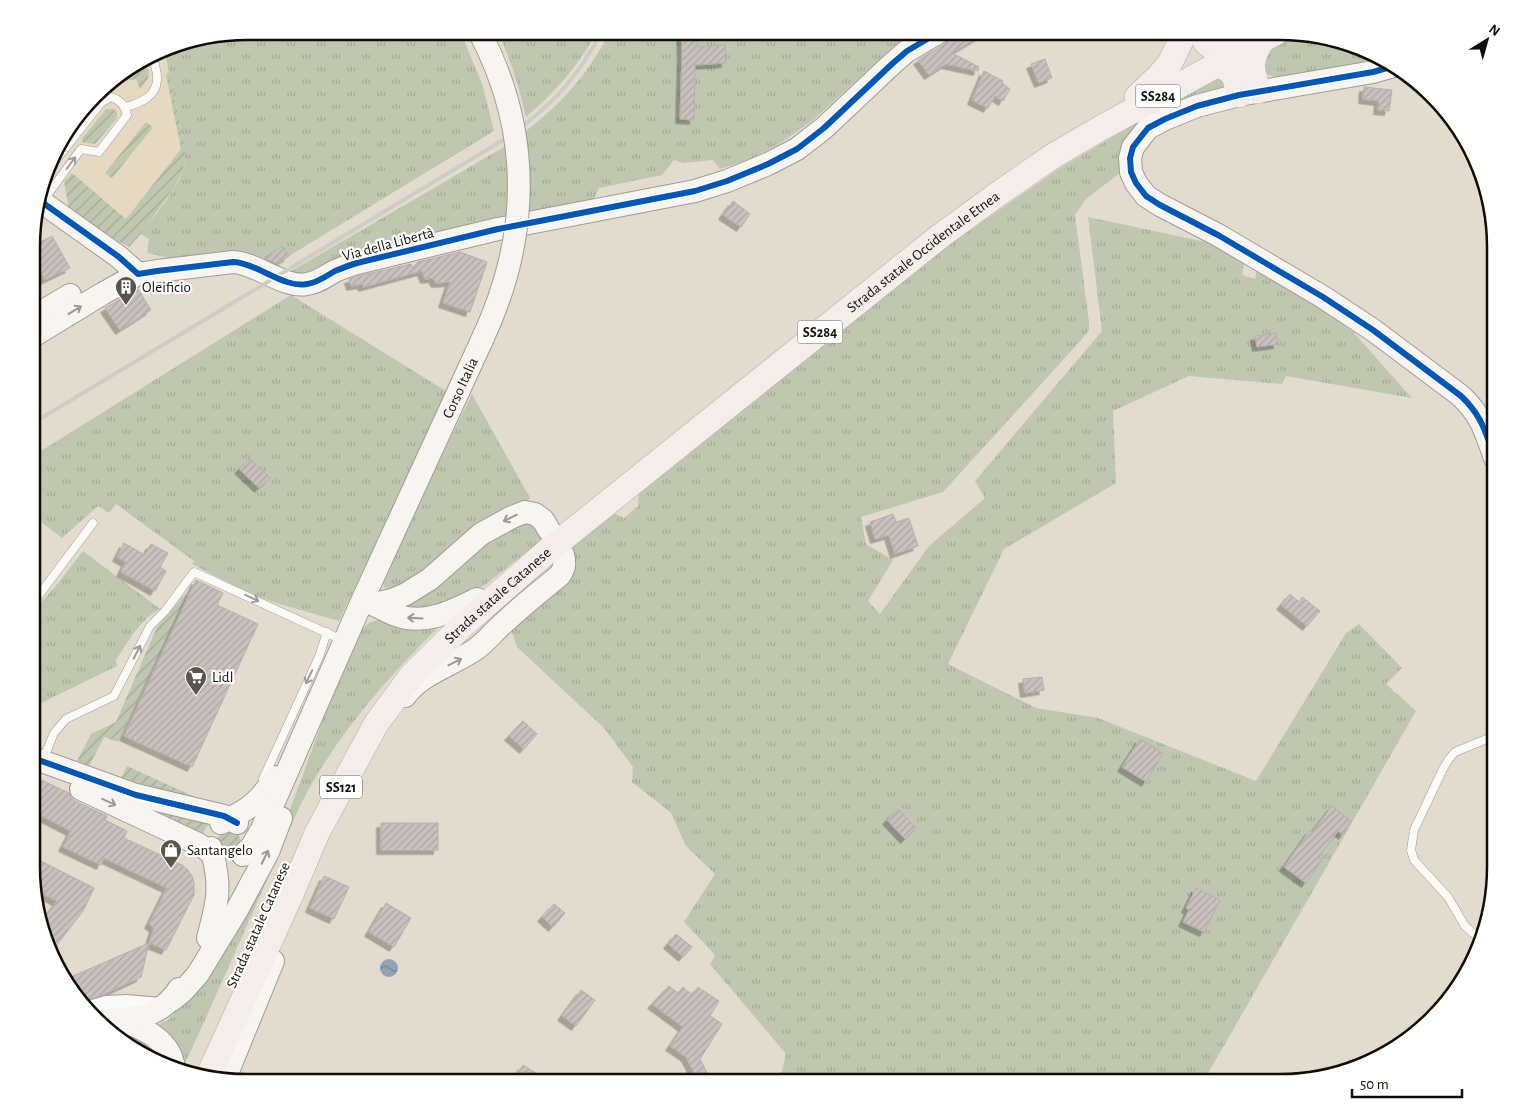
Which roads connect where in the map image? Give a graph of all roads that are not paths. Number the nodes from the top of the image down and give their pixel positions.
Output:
1 (483, 40) edge
2 (926, 40) edge
3 (1181, 40) edge
4 (1205, 40) edge
5 (1261, 40) edge
6 (1265, 40) edge
7 (1226, 59) junction
8 (154, 62) edge
9 (1385, 69) edge
10 (1248, 93) junction
11 (126, 107) junction
12 (1101, 128) junction
13 (64, 150) edge
14 (47, 192) edge
15 (44, 204) edge
16 (138, 274) junction
17 (40, 313) edge
18 (40, 332) edge
19 (1487, 437) edge
20 (92, 524) dead end
21 (554, 545) junction
22 (40, 594) edge
23 (477, 599) junction
24 (368, 601) junction
25 (336, 643) junction
26 (306, 727) junction
27 (1487, 739) edge
28 (40, 756) edge
29 (40, 763) edge
30 (40, 764) edge
31 (253, 805) junction
32 (229, 822) junction
33 (213, 852) junction
34 (246, 852) junction
35 (292, 890) junction
36 (1476, 935) edge
37 (208, 938) junction
38 (168, 1003) junction
39 (95, 1007) edge
40 (108, 1021) edge
41 (171, 1059) edge
42 (195, 1067) edge
43 (211, 1071) edge
44 (227, 1073) edge

1 - 24 street, Corso Italia, bridge
2 - 16 street, Via della Libertà
3 - 12 main road
4 - 7 main road
5 - 7 main road, Strada statale Occidentale Etnea / SS284
6 - 10 main road
7 - 10 main road
7 - 12 main road, Strada statale Occidentale Etnea / SS284
8 - 11 lane
9 - 10 street
10 - 19 street
11 - 13 lane
14 -> 11 lane
12 - 21 main road, Strada statale Occidentale Etnea / SS284
15 - 16 street
16 - 17 street
18 -> 16 street
20 - 22 lane
21 - 23 main road, Strada statale Catanese / SS121
21 -> 24 street
35 -> 21 main road, Strada statale Catanese / SS121
23 -> 24 street
23 - 42 main road, Strada statale Catanese / SS121
24 - 25 street, Corso Italia
25 - 26 street, Corso Italia
28 -> 25 lane
25 -> 31 lane
38 -> 25 street
26 - 31 street
26 - 34 street
27 - 36 lane
29 - 32 street
30 -> 33 street
31 - 32 street
32 - 33 street
32 - 34 street
33 - 34 street
33 - 37 street
34 - 37 street
35 - 43 main road, Strada statale Catanese / SS121
35 - 44 street
37 - 38 street
38 - 39 street
38 - 40 street
40 - 41 street

